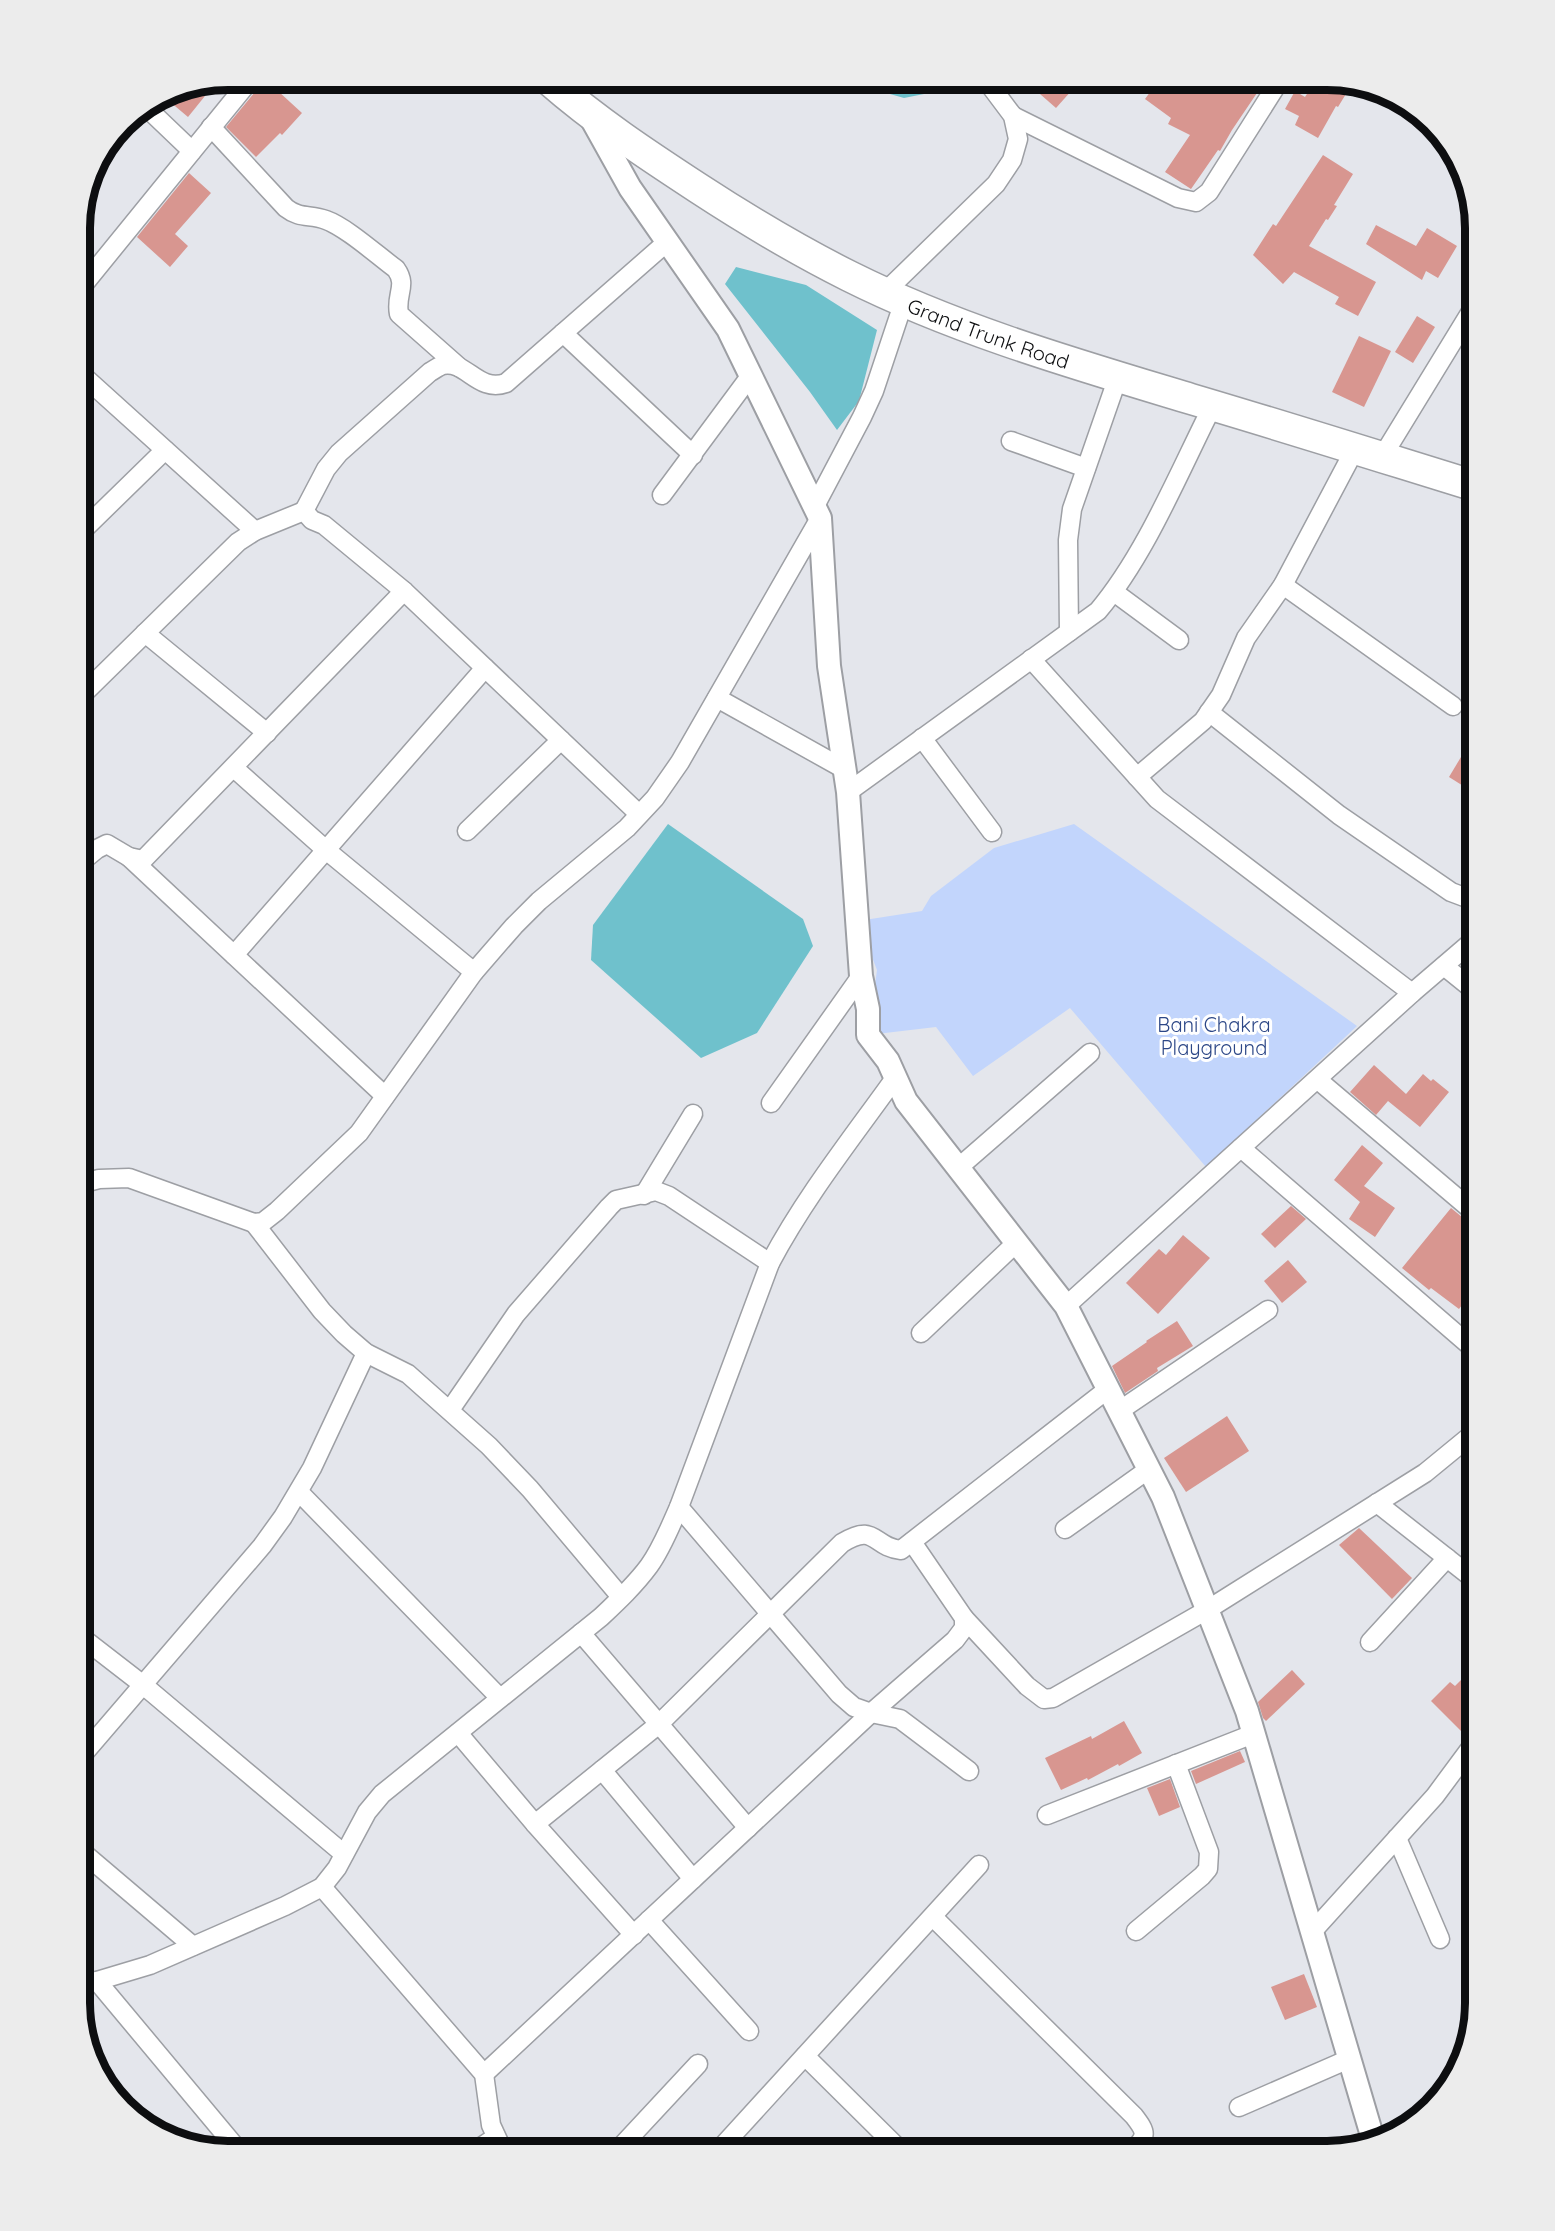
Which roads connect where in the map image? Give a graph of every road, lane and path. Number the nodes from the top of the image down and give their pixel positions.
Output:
1 (242, 90) edge
2 (560, 90) edge
3 (994, 90) edge
4 (1274, 90) edge
5 (152, 113) edge
6 (588, 114) junction
7 (1013, 116) junction
8 (211, 127) junction
9 (192, 151) junction
10 (668, 242) junction
11 (90, 277) edge
12 (895, 296) junction
13 (1465, 320) edge
14 (563, 333) junction
15 (460, 368) junction
16 (751, 375) junction
17 (1118, 377) junction
18 (90, 382) edge
19 (1213, 405) junction
20 (1011, 441) dead end
21 (165, 450) junction
22 (1369, 453) junction
23 (693, 455) junction
24 (1086, 468) junction
25 (1465, 483) edge
26 (662, 495) dead end
27 (304, 511) junction
28 (817, 512) junction
29 (90, 522) edge
30 (255, 531) junction
31 (1283, 585) junction
32 (404, 591) junction
33 (1114, 592) junction
34 (1069, 632) junction
35 (144, 633) junction
36 (1179, 640) dead end
37 (1032, 659) junction
38 (485, 668) junction
39 (90, 687) edge
40 (717, 698) junction
41 (1453, 706) dead end
42 (1209, 712) junction
43 (267, 733) junction
44 (922, 738) junction
45 (561, 741) junction
46 (234, 768) junction
47 (844, 769) junction
48 (1137, 777) junction
49 (848, 792) junction
50 (639, 814) junction
51 (468, 831) dead end
52 (992, 832) dead end
53 (326, 850) junction
54 (90, 854) edge
55 (129, 857) junction
56 (1465, 897) edge
57 (1465, 948) edge
58 (234, 955) junction
59 (1444, 966) junction
60 (474, 972) junction
61 (861, 976) junction
62 (1465, 982) edge
63 (1412, 993) junction
64 (1090, 1053) dead end
65 (895, 1078) junction
66 (1318, 1080) junction
67 (384, 1096) junction
68 (771, 1102) dead end
69 (693, 1114) dead end
70 (1241, 1148) junction
71 (958, 1168) junction
72 (90, 1181) edge
73 (644, 1195) junction
74 (1465, 1204) edge
75 (254, 1224) junction
76 (1016, 1243) junction
77 (770, 1263) junction
78 (1066, 1306) junction
79 (1269, 1310) dead end
80 (921, 1333) dead end
81 (1465, 1341) edge
82 (366, 1353) junction
83 (1108, 1389) junction
84 (450, 1410) junction
85 (1119, 1410) junction
86 (1465, 1442) edge
87 (1149, 1469) junction
88 (299, 1492) junction
89 (1377, 1503) junction
90 (679, 1507) junction
91 (1065, 1529) dead end
92 (912, 1542) junction
93 (1447, 1558) junction
94 (1465, 1572) edge
95 (621, 1597) junction
96 (1208, 1610) junction
97 (771, 1615) junction
98 (964, 1618) junction
99 (581, 1633) junction
100 (1370, 1642) dead end
101 (90, 1644) edge
102 (142, 1684) junction
103 (500, 1698) junction
104 (871, 1713) junction
105 (659, 1724) junction
106 (458, 1733) junction
107 (1253, 1734) junction
108 (90, 1746) edge
109 (1465, 1756) edge
110 (1176, 1764) junction
111 (602, 1770) junction
112 (969, 1771) dead end
113 (1047, 1815) dead end
114 (535, 1824) junction
115 (748, 1828) junction
116 (1397, 1838) junction
117 (344, 1854) junction
118 (90, 1858) edge
119 (979, 1865) dead end
120 (693, 1879) junction
121 (322, 1887) junction
122 (933, 1917) junction
123 (649, 1920) junction
124 (1136, 1931) dead end
125 (1312, 1932) junction
126 (634, 1935) junction
127 (1440, 1939) dead end
128 (193, 1946) junction
129 (97, 1982) junction
130 (90, 1984) edge
131 (749, 2031) dead end
132 (805, 2056) junction
133 (1349, 2059) junction
134 (698, 2064) dead end
135 (484, 2074) junction
136 (1239, 2107) dead end
137 (1371, 2134) edge
138 (231, 2141) edge
139 (499, 2141) edge
140 (626, 2141) edge
141 (727, 2141) edge
142 (891, 2141) edge
143 (1141, 2141) edge

1 - 8 street
2 - 6 main road, Grand Trunk Road
3 - 7 street
4 - 7 street
5 - 9 street
6 - 10 street
6 - 12 main road, Grand Trunk Road
7 - 12 street
8 - 9 street
8 - 15 street
9 - 11 street
10 - 14 street
10 - 16 street
12 - 17 main road, Grand Trunk Road
12 - 28 street
13 - 22 street
14 - 15 street
14 - 23 street
15 - 27 street
16 - 23 street
16 - 28 street
17 - 19 main road, Grand Trunk Road
17 - 24 street
18 - 21 street
19 - 22 main road, Grand Trunk Road
19 - 33 street
20 - 24 street
21 - 29 street
21 - 30 street
22 - 25 main road, Grand Trunk Road
22 - 31 street
23 - 26 street
24 - 34 street
27 - 30 street
27 - 32 street
28 - 40 street
28 - 47 street
30 - 35 street
31 - 41 street
31 - 42 street
32 - 38 street
32 - 43 street
33 - 34 street
33 - 36 street
34 - 37 street
35 - 39 street
35 - 43 street
37 - 44 street
37 - 48 street
38 - 45 street
38 - 53 street
40 - 47 street
40 - 50 street
42 - 48 street
42 - 56 street
43 - 46 street
44 - 49 street
44 - 52 street
45 - 50 street
45 - 51 street
46 - 53 street
46 - 55 street
47 - 49 street
48 - 63 street
49 - 61 street
50 - 60 street
53 - 58 street
53 - 60 street
54 - 55 street
55 - 58 street
57 - 59 street
58 - 67 street
59 - 62 street
59 - 63 street
60 - 67 street
61 - 65 street
61 - 68 street
63 - 66 street
64 - 71 street
65 - 71 street
65 - 77 street
66 - 70 street
66 - 74 street
67 - 75 street
69 - 73 street
70 - 78 street
70 - 81 street
71 - 76 street
72 - 75 street
73 - 77 street
73 - 84 street
75 - 82 street
76 - 78 street
76 - 80 street
77 - 90 street
78 - 83 street
79 - 85 street
82 - 84 street
82 - 88 street
83 - 85 street
83 - 92 street
84 - 95 street
85 - 87 street
86 - 89 street
87 - 91 street
87 - 96 street
88 - 102 street
88 - 103 street
89 - 93 street
89 - 96 street
90 - 95 street
90 - 97 street
92 - 97 street
92 - 98 street
93 - 94 street
93 - 100 street
95 - 99 street
96 - 98 street
96 - 107 street
97 - 104 street
97 - 105 street
98 - 104 street
99 - 103 street
99 - 105 street
101 - 102 street
102 - 108 street
102 - 117 street
103 - 106 street
104 - 112 street
104 - 115 street
105 - 111 street
105 - 115 street
106 - 114 street
106 - 117 street
107 - 110 street
107 - 125 street
109 - 116 street
110 - 113 street
110 - 124 street
111 - 114 street
111 - 120 street
114 - 126 street
115 - 120 street
116 - 125 street
116 - 127 street
117 - 121 street
118 - 128 street
119 - 122 street
120 - 123 street
121 - 128 street
121 - 135 street
122 - 132 street
122 - 143 street
123 - 126 street
123 - 131 street
125 - 133 street
126 - 135 street
128 - 129 street
129 - 130 street
129 - 138 street
132 - 141 street
132 - 142 street
133 - 136 street
133 - 137 street
134 - 140 street
135 - 139 street

